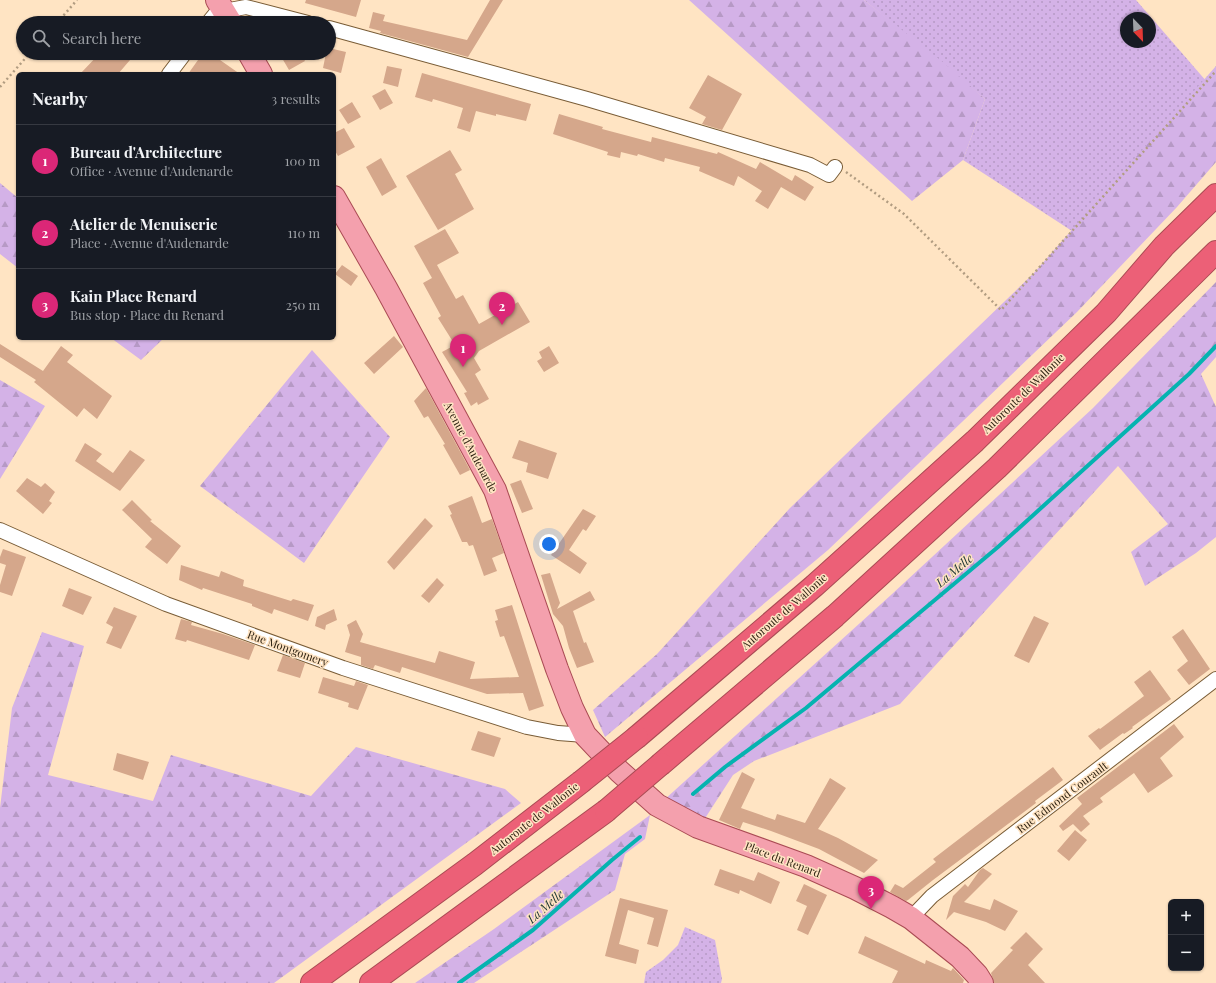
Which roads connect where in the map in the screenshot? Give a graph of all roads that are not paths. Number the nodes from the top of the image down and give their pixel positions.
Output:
1 (220, 13) edge
2 (281, 16) edge
3 (336, 30) edge
4 (179, 60) edge
5 (253, 60) edge
6 (170, 72) edge
7 (260, 72) edge
8 (835, 167) road end
9 (1216, 195) edge
10 (336, 200) edge
11 (1216, 252) edge
12 (0, 530) edge
13 (1216, 679) edge
14 (585, 735) junction
15 (911, 918) junction
16 (312, 983) edge
17 (371, 983) edge
18 (982, 983) edge

1 - 2 street
3 - 8 street
4 - 6 street
5 - 7 main road
9 - 16 highway, Autoroute de Wallonie, bridge
10 - 14 main road, Avenue d'Audenarde
11 - 17 highway, bridge
12 - 14 street, Rue Montgomery
13 - 15 street, Rue Edmond Courault
14 - 15 main road, Place du Renard
15 - 18 main road, Place du Renard

